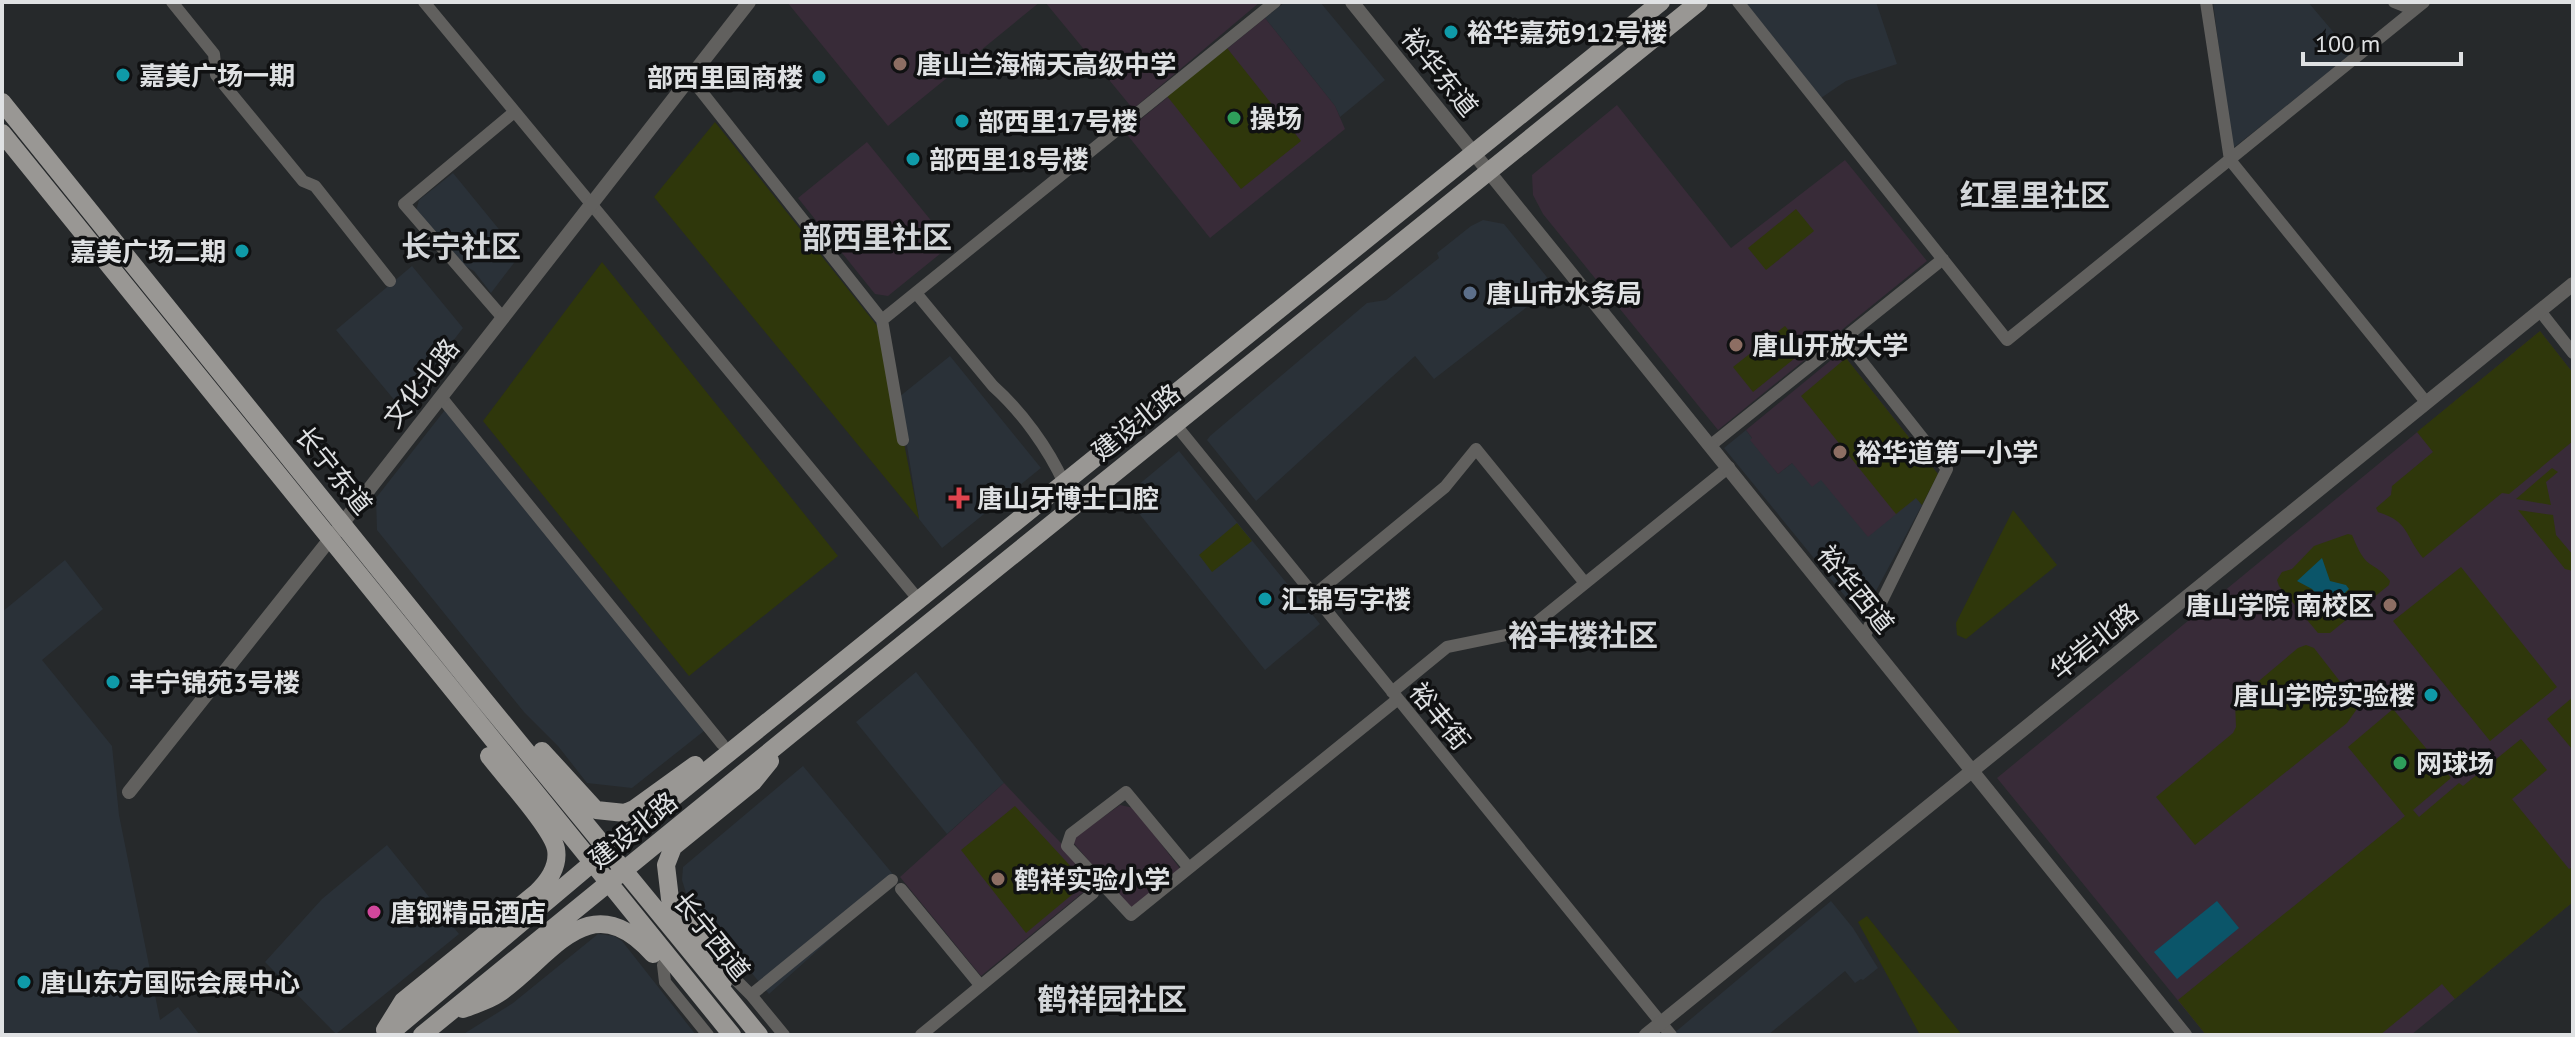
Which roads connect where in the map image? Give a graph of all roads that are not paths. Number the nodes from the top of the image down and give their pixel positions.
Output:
1 (172, 2) edge
2 (424, 2) edge
3 (749, 2) edge
4 (1275, 2) edge
5 (1352, 2) edge
6 (1661, 2) edge
7 (1699, 2) edge
8 (1738, 2) edge
9 (2206, 2) edge
10 (2394, 2) edge
11 (2419, 6) edge
12 (690, 77) junction
13 (2, 102) edge
14 (513, 113) junction
15 (2, 133) edge
16 (1474, 153) junction
17 (2230, 160) junction
18 (1490, 173) junction
19 (591, 205) junction
20 (1943, 259) junction
21 (390, 281) dead end
22 (2573, 284) edge
23 (916, 293) junction
24 (2540, 311) junction
25 (503, 318) junction
26 (882, 320) junction
27 (1844, 339) junction
28 (2573, 353) edge
29 (441, 397) junction
30 (2426, 402) junction
31 (1175, 424) junction
32 (903, 440) dead end
33 (1711, 445) junction
34 (1729, 467) junction
35 (1064, 483) junction
36 (342, 524) junction
37 (329, 540) junction
38 (1585, 583) junction
39 (1314, 595) junction
40 (918, 599) junction
41 (1864, 637) junction
42 (1395, 695) junction
43 (485, 701) junction
44 (470, 714) junction
45 (775, 715) junction
46 (791, 734) junction
47 (722, 744) junction
48 (1972, 770) junction
49 (129, 792) dead end
50 (608, 850) junction
51 (591, 864) junction
52 (1189, 868) junction
53 (625, 870) junction
54 (608, 884) junction
55 (1093, 893) dead end
56 (714, 958) junction
57 (663, 965) junction
58 (684, 978) junction
59 (980, 985) junction
60 (751, 995) junction
61 (728, 997) junction
62 (443, 1018) junction
63 (1666, 1029) edge
64 (385, 1035) edge
65 (422, 1035) edge
66 (708, 1035) edge
67 (732, 1035) edge
68 (759, 1035) edge
69 (784, 1035) edge
70 (921, 1035) edge
71 (1646, 1035) edge
72 (2185, 1035) edge

1 - 21 street
2 - 14 street
3 - 12 street, 文化北路
4 - 23 street
5 - 16 street, 裕华东道
6 - 16 main road, 建设北路
7 - 18 main road, 建设北路
8 - 20 street
9 - 17 street
10 - 11 street
11 - 17 street
12 - 19 street, 文化北路
12 - 26 street
13 - 36 main road, 长宁东道
14 - 19 street
14 - 25 street
15 - 37 main road, 长宁东道
16 - 18 street, 裕华东道
16 - 35 main road, 建设北路
17 - 20 street
17 - 30 street
18 - 31 main road, 建设北路
18 - 33 street, 裕华西道
19 - 25 street, 文化北路
19 - 40 street
20 - 27 street
22 - 24 street, 华岩北路
23 - 26 street
23 - 35 street
24 - 28 street
24 - 30 street, 华岩北路
25 - 29 street, 文化北路
26 - 32 street
27 - 33 street
27 - 41 street
29 - 36 street, 文化北路
29 - 47 street
30 - 48 street, 华岩北路
31 - 39 street, 裕丰街
31 - 46 main road, 建设北路
33 - 34 street, 裕华西道
34 - 38 street
34 - 41 street, 裕华西道
35 - 40 main road, 建设北路
36 - 37 street, 文化北路
36 - 43 main road, 长宁东道
37 - 44 main road, 长宁东道
37 - 49 street, 文化北路
38 - 39 street
38 - 42 street
39 - 42 street, 裕丰街
40 - 45 main road, 建设北路
41 - 48 street, 裕华西道
42 - 52 street
42 - 63 street, 裕丰街
43 - 47 main road
43 - 50 main road, 长宁东道
44 - 51 main road, 长宁东道
44 - 64 main road
45 - 47 main road
45 - 50 main road, 建设北路
46 - 53 main road, 建设北路
46 - 56 main road
48 - 63 street, 华岩北路
48 - 72 street, 裕华西道
50 - 51 main road, 建设北路
50 - 53 main road, 长宁东道
51 - 54 main road, 长宁东道
51 - 64 main road, 建设北路
52 - 52 street
53 - 54 main road, 建设北路
53 - 61 main road, 长宁西道
54 - 58 main road, 长宁西道
54 - 62 main road, 建设北路
55 - 59 street
56 - 60 street
56 - 61 main road
57 - 58 main road
57 - 62 main road
57 - 66 street
58 - 67 main road, 长宁西道
59 - 60 street
59 - 70 street
60 - 69 street
61 - 68 main road, 长宁西道
62 - 65 main road, 建设北路
63 - 71 street, 华岩北路

